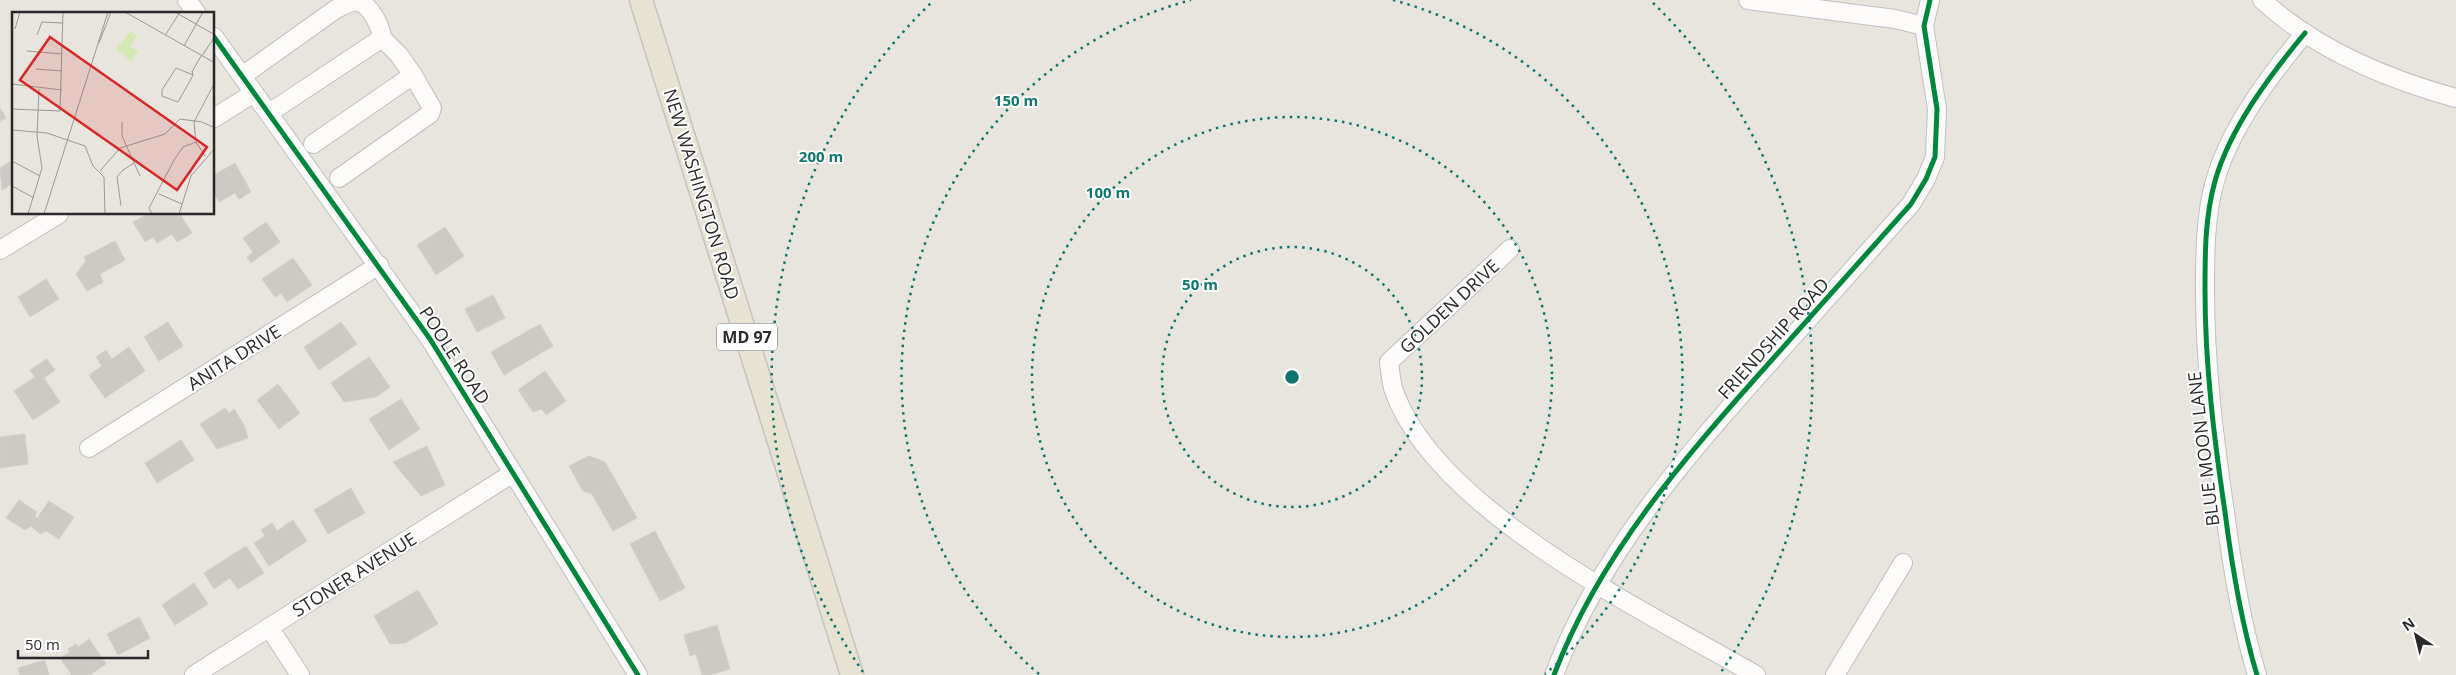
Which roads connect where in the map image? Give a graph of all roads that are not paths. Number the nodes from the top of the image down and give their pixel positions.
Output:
1 (187, 0) edge
2 (641, 0) edge
3 (1748, 0) edge
4 (1930, 0) edge
5 (2262, 0) edge
6 (196, 12) edge
7 (1924, 26) junction
8 (2305, 33) junction
9 (215, 38) edge
10 (382, 38) junction
11 (414, 75) junction
12 (242, 76) junction
13 (254, 93) junction
14 (2456, 98) edge
15 (269, 113) junction
16 (215, 117) edge
17 (313, 144) dead end
18 (339, 178) dead end
19 (57, 215) edge
20 (0, 250) edge
21 (1510, 250) dead end
22 (378, 265) junction
23 (89, 448) dead end
24 (513, 473) junction
25 (1903, 563) dead end
26 (1597, 584) junction
27 (269, 627) junction
28 (194, 675) edge
29 (300, 675) edge
30 (638, 675) edge
31 (852, 675) edge
32 (1554, 675) edge
33 (1756, 675) edge
34 (1835, 675) edge
35 (2257, 675) edge

1 - 6 street
2 - 31 main road, NEW WASHINGTON ROAD / MD 97
3 - 7 street
4 - 7 street, FRIENDSHIP ROAD
5 - 8 street
7 - 26 street, FRIENDSHIP ROAD
8 - 14 street
8 - 35 street, BLUE MOON LANE
9 - 12 street, POOLE ROAD
10 - 11 street
10 - 12 street
10 - 15 street
11 - 17 street
11 - 18 street
12 - 13 street, POOLE ROAD
13 - 15 street, POOLE ROAD
13 - 16 street
15 - 22 street, POOLE ROAD
19 - 20 street
21 - 26 street, GOLDEN DRIVE
22 - 23 street, ANITA DRIVE
22 - 24 street, POOLE ROAD
24 - 27 street, STONER AVENUE
24 - 30 street, POOLE ROAD
25 - 34 street
26 - 32 street, FRIENDSHIP ROAD
26 - 33 street
27 - 28 street, STONER AVENUE
27 - 29 street

